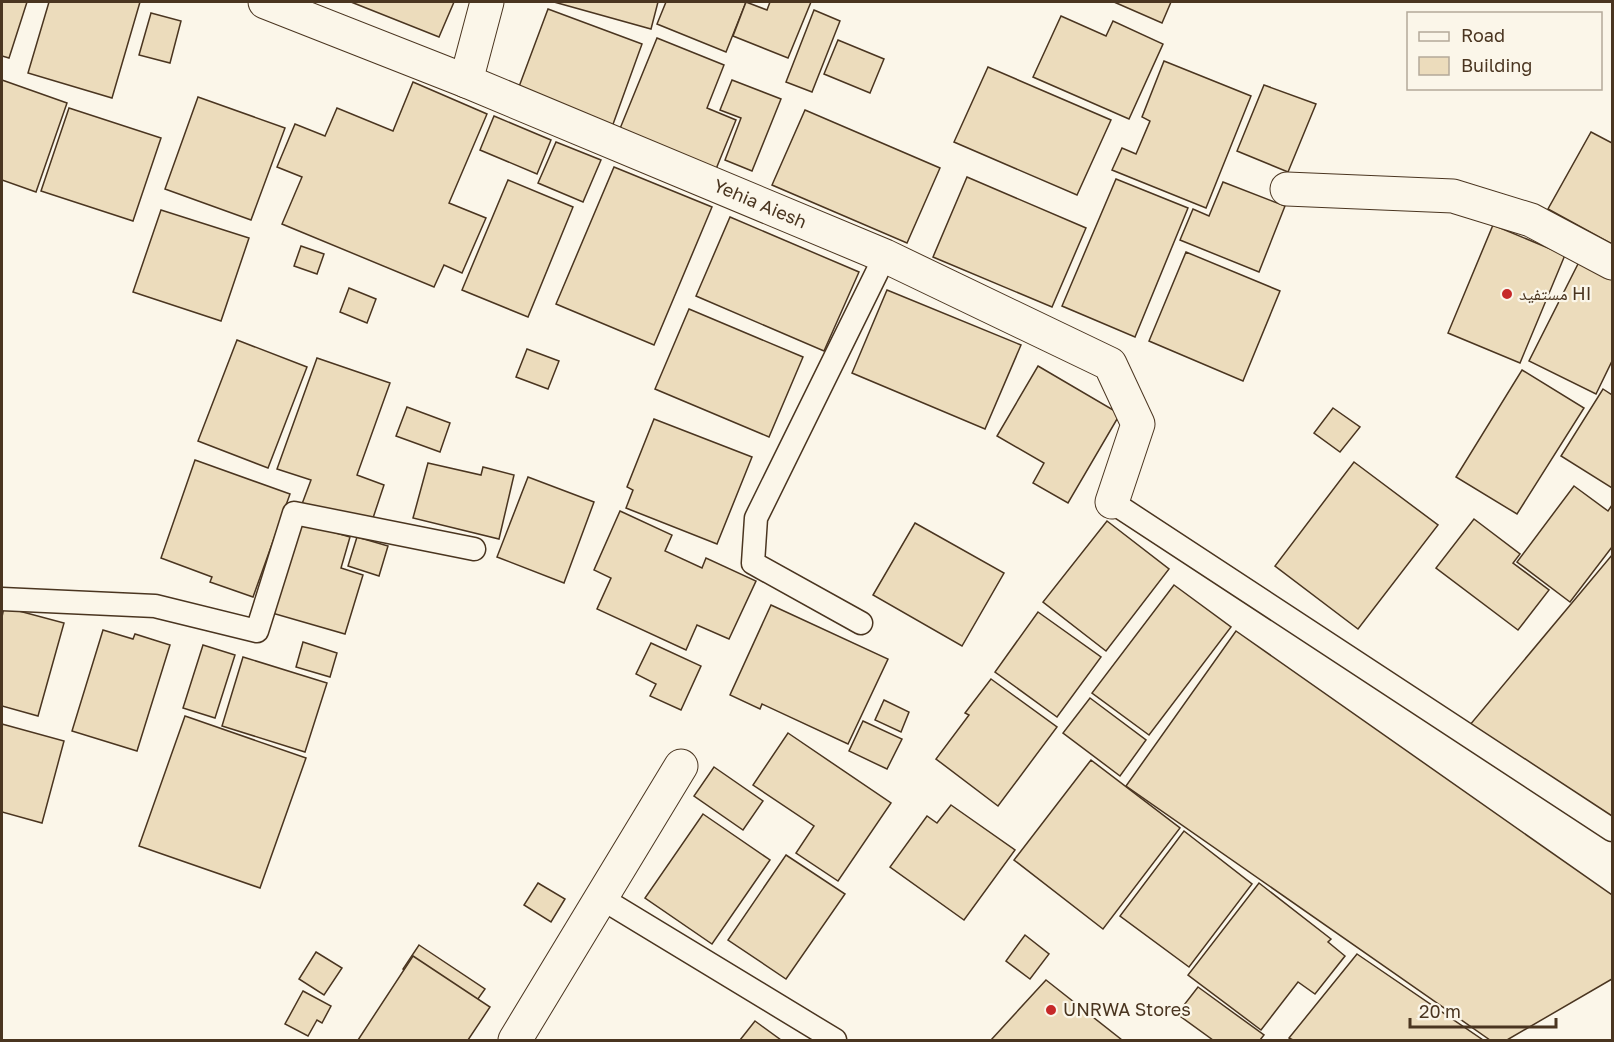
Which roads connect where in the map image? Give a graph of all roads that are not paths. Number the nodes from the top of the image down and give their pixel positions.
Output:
1 (266, 2) edge
2 (487, 2) edge
3 (466, 81) junction
4 (1287, 189) dead end
5 (885, 256) junction
6 (1612, 263) edge
7 (1112, 502) joint
8 (474, 549) dead end
9 (2, 598) edge
10 (861, 622) dead end
11 (681, 766) dead end
12 (1612, 830) edge
13 (601, 898) junction
14 (515, 1041) edge
15 (835, 1041) edge

1 - 3 street, Yehia Aiesh
2 - 3 street
3 - 5 street, Yehia Aiesh
4 - 6 street
5 - 7 street, Yehia Aiesh
5 - 10 lane
7 - 12 lane
8 - 9 lane
11 - 13 street
13 - 14 street
13 - 15 lane

